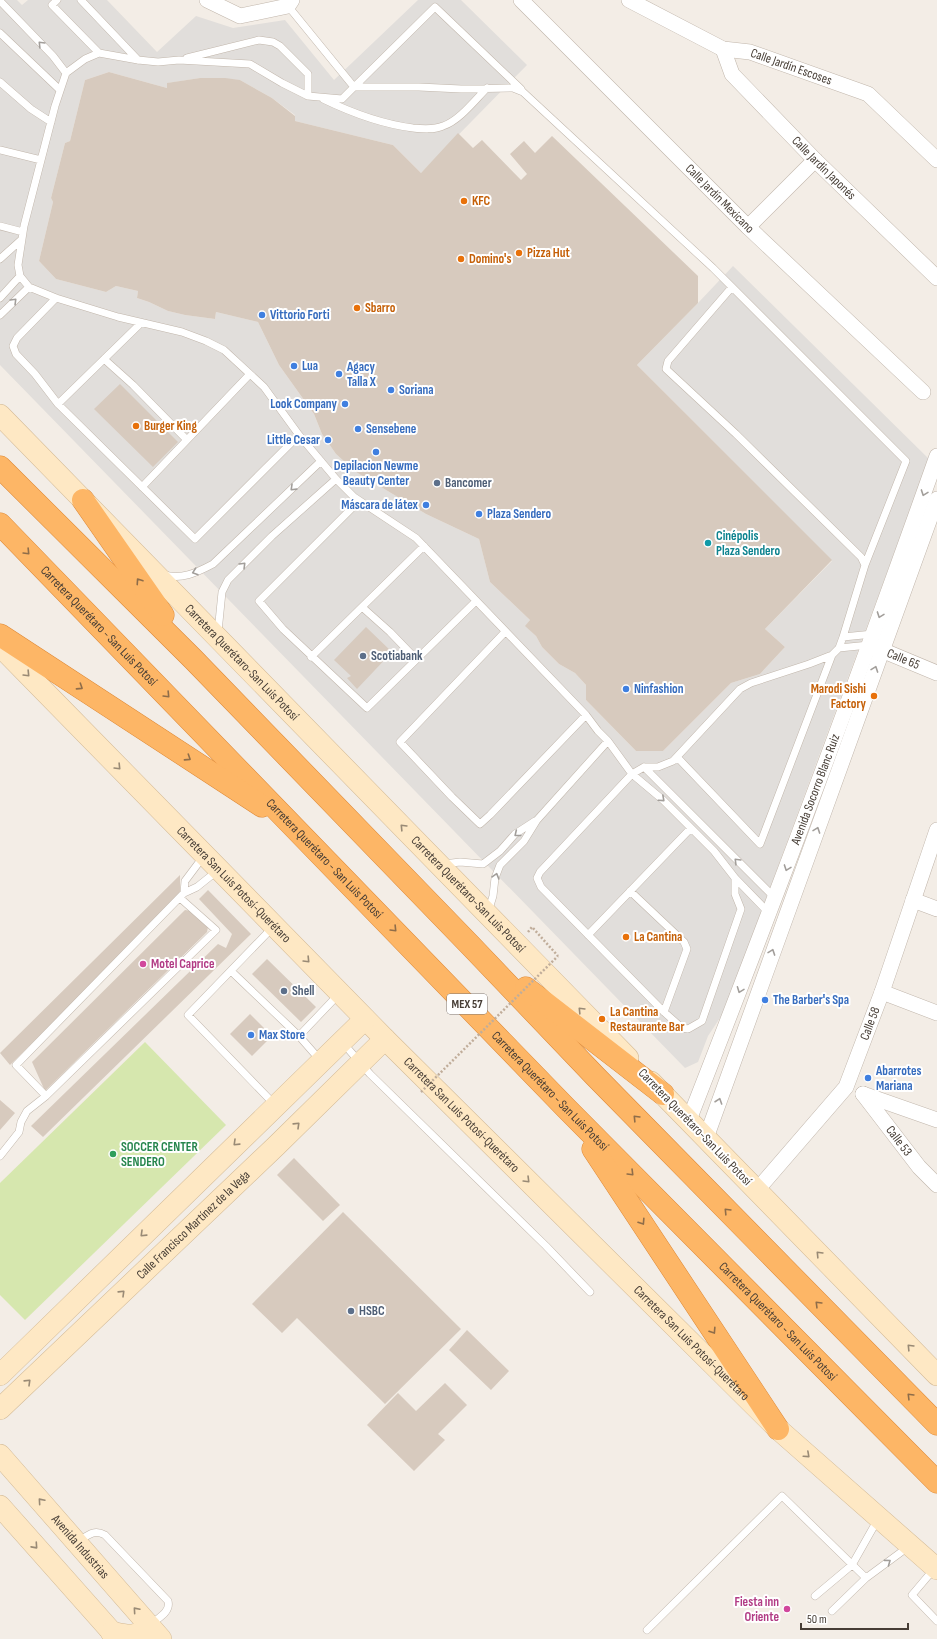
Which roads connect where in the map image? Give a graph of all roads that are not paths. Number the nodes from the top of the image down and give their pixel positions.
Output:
1 (57, 0) edge
2 (81, 0) edge
3 (207, 0) edge
4 (521, 0) edge
5 (629, 0) edge
6 (0, 1) edge
7 (290, 3) edge
8 (0, 33) edge
9 (723, 49) junction
10 (99, 53) junction
11 (138, 60) junction
12 (179, 60) junction
13 (66, 73) junction
14 (0, 82) edge
15 (354, 87) junction
16 (487, 88) junction
17 (60, 90) junction
18 (523, 92) junction
19 (308, 96) junction
20 (320, 97) junction
21 (51, 122) junction
22 (0, 150) edge
23 (40, 160) junction
24 (814, 160) junction
25 (937, 160) edge
26 (0, 226) edge
27 (748, 228) junction
28 (23, 232) junction
29 (21, 240) junction
30 (0, 259) edge
31 (20, 276) junction
32 (937, 278) edge
33 (29, 287) junction
34 (732, 287) junction
35 (0, 298) edge
36 (56, 298) junction
37 (0, 315) edge
38 (141, 323) junction
39 (104, 359) junction
40 (250, 374) junction
41 (923, 392) dead end
42 (58, 404) junction
43 (0, 415) edge
44 (299, 435) junction
45 (187, 440) junction
46 (937, 456) edge
47 (321, 461) junction
48 (0, 468) edge
49 (336, 479) junction
50 (142, 487) junction
51 (937, 499) edge
52 (83, 500) junction
53 (359, 501) junction
54 (0, 524) edge
55 (424, 546) junction
56 (864, 565) junction
57 (150, 568) junction
58 (476, 601) junction
59 (362, 607) junction
60 (505, 632) junction
61 (0, 635) edge
62 (843, 637) junction
63 (218, 638) junction
64 (878, 642) junction
65 (0, 646) edge
66 (839, 648) junction
67 (832, 655) junction
68 (310, 657) junction
69 (193, 659) junction
70 (416, 659) junction
71 (937, 672) edge
72 (586, 715) junction
73 (608, 741) junction
74 (677, 757) junction
75 (644, 767) junction
76 (632, 774) junction
77 (537, 820) junction
78 (296, 828) junction
79 (691, 828) junction
80 (937, 830) edge
81 (205, 855) junction
82 (439, 864) junction
83 (219, 870) junction
84 (734, 878) junction
85 (630, 891) junction
86 (182, 896) junction
87 (776, 898) junction
88 (913, 900) junction
89 (937, 909) edge
90 (488, 914) junction
91 (769, 914) junction
92 (274, 926) junction
93 (588, 935) junction
94 (470, 945) junction
95 (232, 972) junction
96 (882, 992) junction
97 (340, 993) junction
98 (664, 1012) junction
99 (937, 1013) edge
100 (365, 1019) junction
101 (299, 1036) junction
102 (385, 1039) junction
103 (342, 1041) junction
104 (712, 1060) junction
105 (321, 1062) junction
106 (361, 1064) junction
107 (731, 1067) junction
108 (846, 1086) junction
109 (663, 1094) junction
110 (863, 1094) junction
111 (46, 1096) junction
112 (275, 1105) junction
113 (566, 1108) junction
114 (689, 1120) junction
115 (937, 1120) edge
116 (255, 1124) junction
117 (706, 1138) junction
118 (276, 1146) junction
119 (0, 1156) edge
120 (937, 1185) edge
121 (757, 1190) junction
122 (590, 1292) dead end
123 (39, 1337) junction
124 (56, 1355) junction
125 (0, 1375) edge
126 (937, 1375) edge
127 (0, 1409) edge
128 (937, 1424) edge
129 (778, 1430) junction
130 (0, 1455) edge
131 (937, 1482) edge
132 (0, 1506) edge
133 (878, 1518) junction
134 (77, 1543) junction
135 (910, 1545) junction
136 (852, 1565) junction
137 (936, 1568) edge
138 (866, 1578) junction
139 (815, 1596) dead end
140 (832, 1611) dead end
141 (937, 1621) edge
142 (647, 1630) dead end
143 (156, 1632) edge
144 (115, 1635) edge

1 - 10 lane
2 - 11 lane
3 - 7 street
4 - 27 street, Calle Jardín Mexicano
5 - 9 street, Calle Jardín Escoses
13 -> 6 lane
7 - 15 lane
8 - 17 lane
9 - 24 street, Calle Jardín Japonés
9 - 25 street, Calle Jardín Escoses
10 - 11 lane
10 - 13 lane
11 - 12 lane
12 - 19 lane
12 - 19 lane
13 - 17 lane
14 - 21 lane
15 - 16 lane
15 - 18 lane
15 - 20 lane
16 - 18 lane
16 - 20 lane
17 - 21 lane
18 - 34 lane
19 - 20 lane
21 - 23 lane
22 - 23 lane
23 - 28 lane
24 - 27 street
24 - 32 street, Calle Jardín Japonés
26 - 28 lane
27 - 41 street, Calle Jardín Mexicano
28 - 29 lane
29 - 30 lane
29 - 31 lane
31 - 33 lane
31 - 35 lane
33 - 36 lane
37 -> 33 lane
34 - 56 lane
34 - 56 lane
36 - 38 lane
36 - 42 lane
38 - 39 lane
38 - 40 lane
39 - 42 lane
39 - 45 lane
40 - 44 lane
40 - 45 lane
42 - 50 lane
43 - 52 main road, Carretera Querétaro-San Luis Potosí
44 - 47 lane
44 - 50 lane
45 - 50 lane
46 -> 64 street, Avenida Socorro Blanc Ruiz
47 - 49 lane
47 -> 57 lane
48 - 69 highway
49 - 53 lane
63 -> 49 lane
51 - 64 street, Avenida Socorro Blanc Ruiz
52 - 57 main road, Carretera Querétaro-San Luis Potosí
69 -> 52 highway
53 - 55 lane
53 - 68 lane
54 -> 78 highway, Carretera Querétaro - San Luis Potosí / MEX 57
55 - 58 lane
55 - 59 lane
56 - 62 lane
57 - 63 main road, Carretera Querétaro-San Luis Potosí
58 - 60 lane
58 - 70 lane
59 - 68 lane
59 - 70 lane
60 - 72 lane
60 - 72 lane
61 -> 78 highway
62 - 64 lane
62 - 66 lane
82 -> 63 main road, Carretera Querétaro-San Luis Potosí
64 - 66 lane
64 - 71 street, Calle 65
64 -> 87 street, Avenida Socorro Blanc Ruiz
107 -> 64 street, Avenida Socorro Blanc Ruiz
65 -> 81 main road, Carretera San Luis Potosí-Querétaro
66 - 67 lane
67 - 74 lane
67 - 74 lane
68 - 70 lane
69 - 94 highway
72 - 73 lane
73 - 76 lane
73 - 77 lane
74 - 75 lane
75 - 76 lane
87 -> 75 lane
76 -> 79 lane
76 - 93 lane
77 -> 82 lane
90 -> 77 lane
78 -> 113 highway, Carretera Querétaro - San Luis Potosí / MEX 57
79 - 84 lane
79 - 85 lane
80 - 88 street, Calle 58
81 - 83 main road, Carretera San Luis Potosí-Querétaro
81 - 86 lane
82 - 90 main road, Carretera Querétaro-San Luis Potosí
83 - 86 lane
83 - 92 main road, Carretera San Luis Potosí-Querétaro
84 - 91 lane
84 - 98 lane
85 - 93 lane
85 - 98 lane
86 - 111 lane
86 - 111 lane
87 - 91 street, Avenida Socorro Blanc Ruiz
88 - 89 street
88 - 96 street, Calle 58
109 -> 90 main road, Carretera Querétaro-San Luis Potosí
91 -> 104 street, Avenida Socorro Blanc Ruiz
92 - 95 lane
92 -> 97 main road, Carretera San Luis Potosí-Querétaro
93 - 98 lane
94 - 109 highway
128 -> 94 highway
95 - 101 lane
95 - 112 lane
96 - 99 street
96 - 108 street, Calle 58
97 - 100 main road, Carretera San Luis Potosí-Querétaro
97 - 101 lane
100 - 102 main road, Carretera San Luis Potosí-Querétaro
100 - 103 main road
101 - 105 lane
102 - 106 main road, Calle Francisco Martínez de la Vega
102 -> 129 main road, Carretera San Luis Potosí-Querétaro
103 - 105 main road
103 - 106 lane
104 - 107 street
104 - 114 street, Avenida Socorro Blanc Ruiz
105 - 112 main road
118 -> 106 main road, Calle Francisco Martínez de la Vega
106 - 122 lane
117 -> 107 street, Avenida Socorro Blanc Ruiz
108 - 110 street
108 - 121 street, Calle 58
109 - 114 main road, Carretera Querétaro-San Luis Potosí
110 - 115 street
110 - 120 street, Calle 53
111 - 119 lane
112 - 116 main road
113 -> 129 highway
113 -> 131 highway, Carretera Querétaro - San Luis Potosí / MEX 57
114 - 117 main road, Carretera Querétaro-San Luis Potosí
116 - 118 main road
116 -> 123 main road
117 - 121 main road, Carretera Querétaro-San Luis Potosí
124 -> 118 main road, Calle Francisco Martínez de la Vega
126 -> 121 main road, Carretera Querétaro-San Luis Potosí
123 - 124 main road
123 - 125 main road
127 -> 124 main road, Calle Francisco Martínez de la Vega
129 -> 133 main road, Carretera San Luis Potosí-Querétaro
134 -> 130 main road, Avenida Industrias
132 -> 144 main road
133 - 135 main road, Carretera San Luis Potosí-Querétaro
133 - 136 lane
143 -> 134 main road, Avenida Industrias
134 - 143 lane
135 - 137 main road, Carretera San Luis Potosí-Querétaro
138 -> 135 lane
136 - 138 lane
136 - 139 lane
136 - 142 lane
137 - 141 lane
138 - 140 lane
143 - 144 main road

